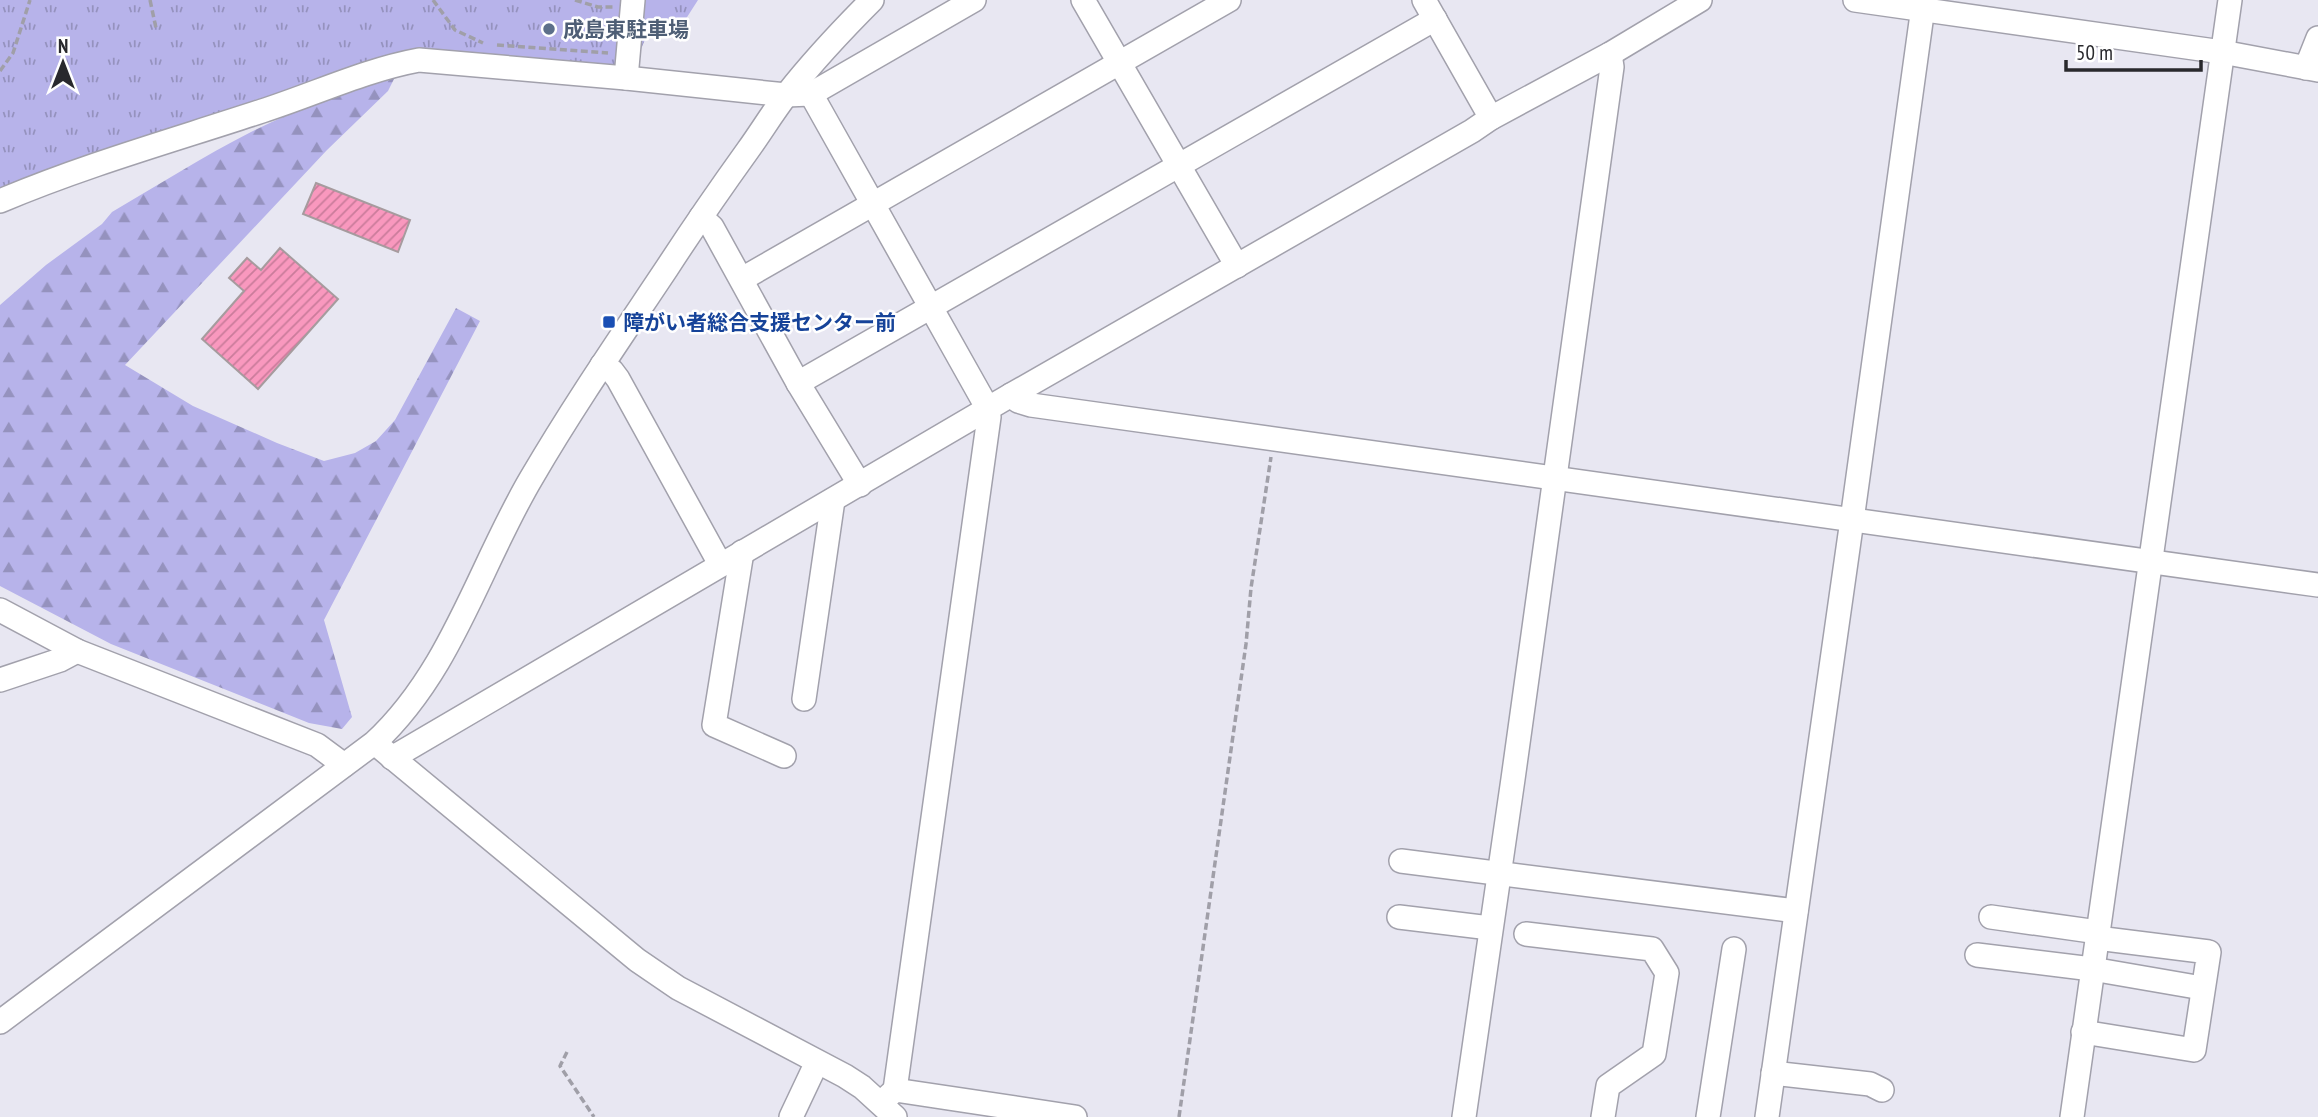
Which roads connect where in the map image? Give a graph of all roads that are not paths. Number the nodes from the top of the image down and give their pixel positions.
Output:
1 (872, 0) edge
2 (974, 0) edge
3 (1083, 0) edge
4 (1229, 0) edge
5 (1855, 0) edge
6 (2230, 0) edge
7 (633, 4) edge
8 (1686, 4) edge
9 (1923, 5) edge
10 (1429, 9) edge
11 (2318, 38) edge
12 (2222, 52) junction
13 (1610, 54) junction
14 (1120, 64) junction
15 (2312, 69) edge
16 (626, 78) junction
17 (811, 94) junction
18 (786, 95) junction
19 (1491, 118) junction
20 (1179, 166) junction
21 (0, 201) edge
22 (873, 203) junction
23 (701, 216) junction
24 (1237, 267) junction
25 (742, 279) junction
26 (931, 307) junction
27 (602, 365) junction
28 (798, 383) junction
29 (1011, 395) junction
30 (988, 409) junction
31 (1554, 478) junction
32 (860, 485) junction
33 (833, 500) junction
34 (1852, 520) junction
35 (742, 552) junction
36 (2150, 561) junction
37 (720, 565) junction
38 (2318, 585) edge
39 (0, 610) edge
40 (77, 650) junction
41 (0, 680) edge
42 (804, 699) dead end
43 (374, 743) junction
44 (784, 756) dead end
45 (392, 758) junction
46 (344, 765) junction
47 (1401, 861) dead end
48 (1498, 872) junction
49 (1796, 911) junction
50 (1399, 917) dead end
51 (1991, 917) dead end
52 (1490, 928) junction
53 (1526, 934) dead end
54 (2097, 935) junction
55 (1734, 949) dead end
56 (1977, 954) dead end
57 (2092, 969) junction
58 (2202, 988) junction
59 (0, 1021) edge
60 (2083, 1032) junction
61 (817, 1062) junction
62 (1773, 1073) junction
63 (1882, 1090) dead end
64 (890, 1103) edge
65 (791, 1117) edge
66 (1075, 1117) edge
67 (1466, 1117) edge
68 (1603, 1117) edge
69 (1708, 1117) edge
70 (1766, 1117) edge
71 (2072, 1117) edge

1 - 18 street
2 - 17 street
3 - 14 street
4 - 14 street
5 - 9 street
6 - 12 street
7 - 16 street
8 - 13 street
9 - 12 street
9 - 34 street
10 - 19 street
10 - 20 street
11 - 15 street
12 - 15 street
12 - 36 street
13 - 19 street
13 - 31 street
14 - 20 street
14 - 22 street
16 - 18 street
16 - 21 street
17 - 18 street
17 - 22 street
18 - 23 street
19 - 24 street
20 - 24 street
20 - 26 street
22 - 25 street
22 - 26 street
23 - 25 street
23 - 27 street
24 - 29 street
25 - 28 street
26 - 28 street
26 - 30 street
27 - 37 street
27 - 43 street
28 - 32 street
29 - 30 street
29 - 31 street
30 - 32 street
30 - 64 street
31 - 34 street
31 - 48 street
32 - 33 street
33 - 35 street
33 - 42 street
34 - 36 street
34 - 49 street
35 - 37 street
35 - 44 street
36 - 38 street
36 - 54 street
37 - 45 street
39 - 40 street
40 - 41 street
40 - 46 street
43 - 45 street
43 - 46 street
45 - 61 street
46 - 59 street
47 - 48 street
48 - 49 street
48 - 52 street
49 - 62 street
50 - 52 street
51 - 54 street
52 - 67 street
53 - 68 street
54 - 57 street
54 - 58 street
55 - 69 street
56 - 57 street
57 - 58 street
57 - 60 street
58 - 60 street
60 - 71 street
61 - 64 street
61 - 65 street
62 - 63 street
62 - 70 street
64 - 66 street

